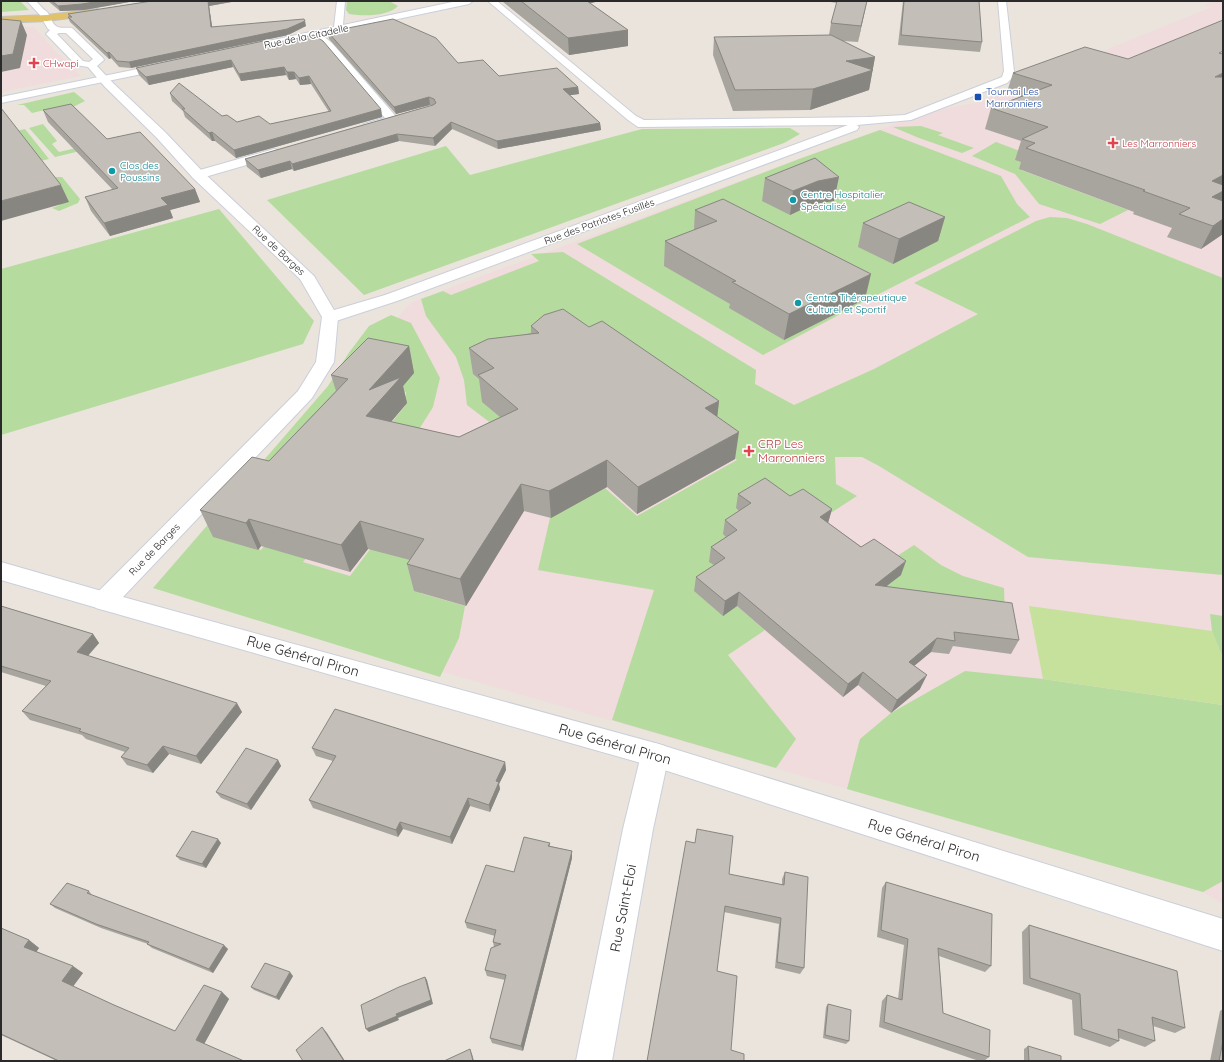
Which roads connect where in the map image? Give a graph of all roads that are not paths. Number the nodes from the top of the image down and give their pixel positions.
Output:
1 (31, 1) edge
2 (341, 1) edge
3 (469, 1) edge
4 (492, 1) edge
5 (1002, 1) edge
6 (104, 7) edge
7 (1, 13) edge
8 (45, 15) junction
9 (1, 20) edge
10 (338, 29) junction
11 (57, 30) junction
12 (314, 34) junction
13 (230, 52) edge
14 (176, 64) edge
15 (91, 65) junction
16 (104, 78) junction
17 (1, 100) edge
18 (868, 121) junction
19 (356, 130) edge
20 (288, 149) edge
21 (198, 175) junction
22 (330, 318) junction
23 (1, 571) edge
24 (104, 601) junction
25 (654, 755) junction
26 (1223, 935) edge
27 (594, 1061) edge

1 - 8 street, Rue de Barges
2 - 10 street
3 - 10 street, Rue de la Citadelle
4 - 18 street, Rue des Patriotes Fusillés
5 - 18 street, Rue des Patriotes Fusillés
6 - 8 main road
7 - 8 main road
8 - 9 main road
8 - 11 street, Rue de Barges
10 - 12 street, Rue de la Citadelle
11 - 15 street, Rue de Barges
11 - 15 street
12 - 13 street, Rue de la Citadelle
12 - 19 street
14 - 16 street
15 - 16 street, Rue de Barges
16 - 17 street
16 - 21 street, Rue de Barges
18 - 22 street, Rue des Patriotes Fusillés
20 - 21 street
21 - 22 street, Rue de Barges
22 - 24 street, Rue de Barges
23 - 24 street, Rue Général Piron
24 - 25 street, Rue Général Piron
25 - 26 street, Rue Général Piron
25 - 27 street, Rue Saint-Eloi

